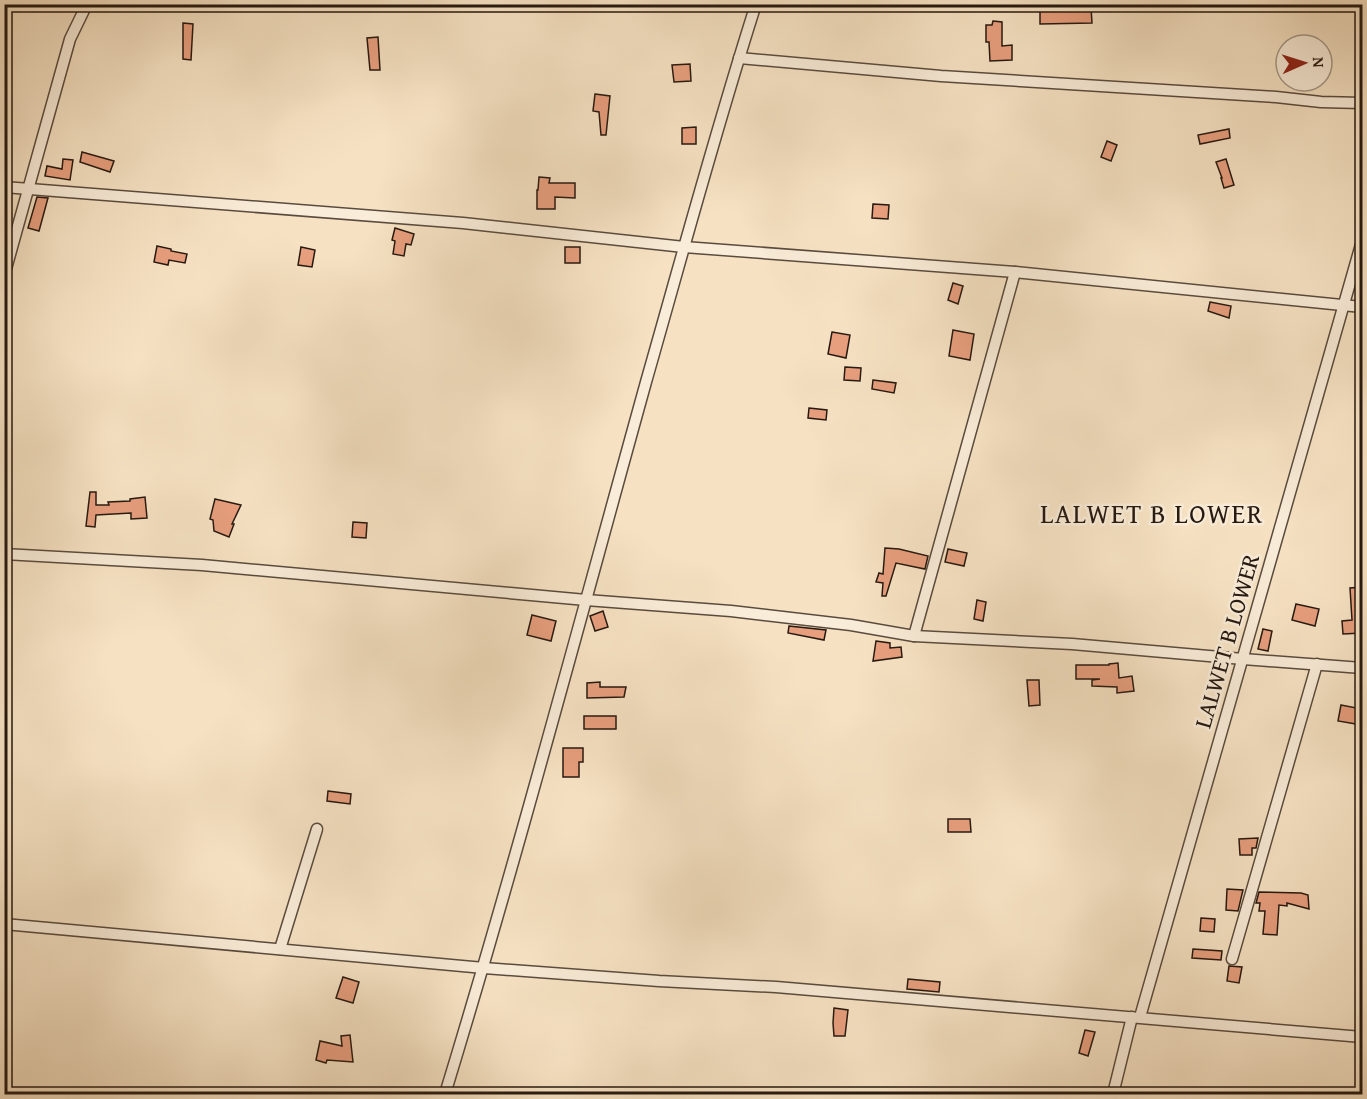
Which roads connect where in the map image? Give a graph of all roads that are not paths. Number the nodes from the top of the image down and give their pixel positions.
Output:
1 (87, 4) edge
2 (756, 4) edge
3 (739, 58) junction
4 (1362, 103) edge
5 (4, 187) edge
6 (28, 189) junction
7 (1362, 241) edge
8 (684, 247) junction
9 (1015, 272) junction
10 (4, 276) edge
11 (1345, 305) junction
12 (1362, 306) edge
13 (4, 554) edge
14 (586, 600) junction
15 (914, 636) junction
16 (1243, 659) junction
17 (1317, 664) junction
18 (1362, 668) edge
19 (317, 829) dead end
20 (4, 924) edge
21 (280, 949) junction
22 (1232, 959) dead end
23 (484, 968) junction
24 (1136, 1017) junction
25 (1362, 1037) edge
26 (445, 1095) edge
27 (1113, 1095) edge

1 - 6 street
2 - 3 street
3 - 4 street
3 - 8 street
5 - 6 street
6 - 8 street
6 - 10 street
7 - 11 street, LALWET B LOWER
8 - 9 street
8 - 14 street
9 - 11 street
9 - 15 street
11 - 12 street
11 - 16 street, LALWET B LOWER
13 - 14 street
14 - 15 street
14 - 23 street
15 - 16 street
16 - 17 street
16 - 24 street, LALWET B LOWER
17 - 18 street
17 - 22 street
19 - 21 street
20 - 21 street
21 - 23 street
23 - 24 street
23 - 26 street
24 - 25 street
24 - 27 street, LALWET B LOWER

